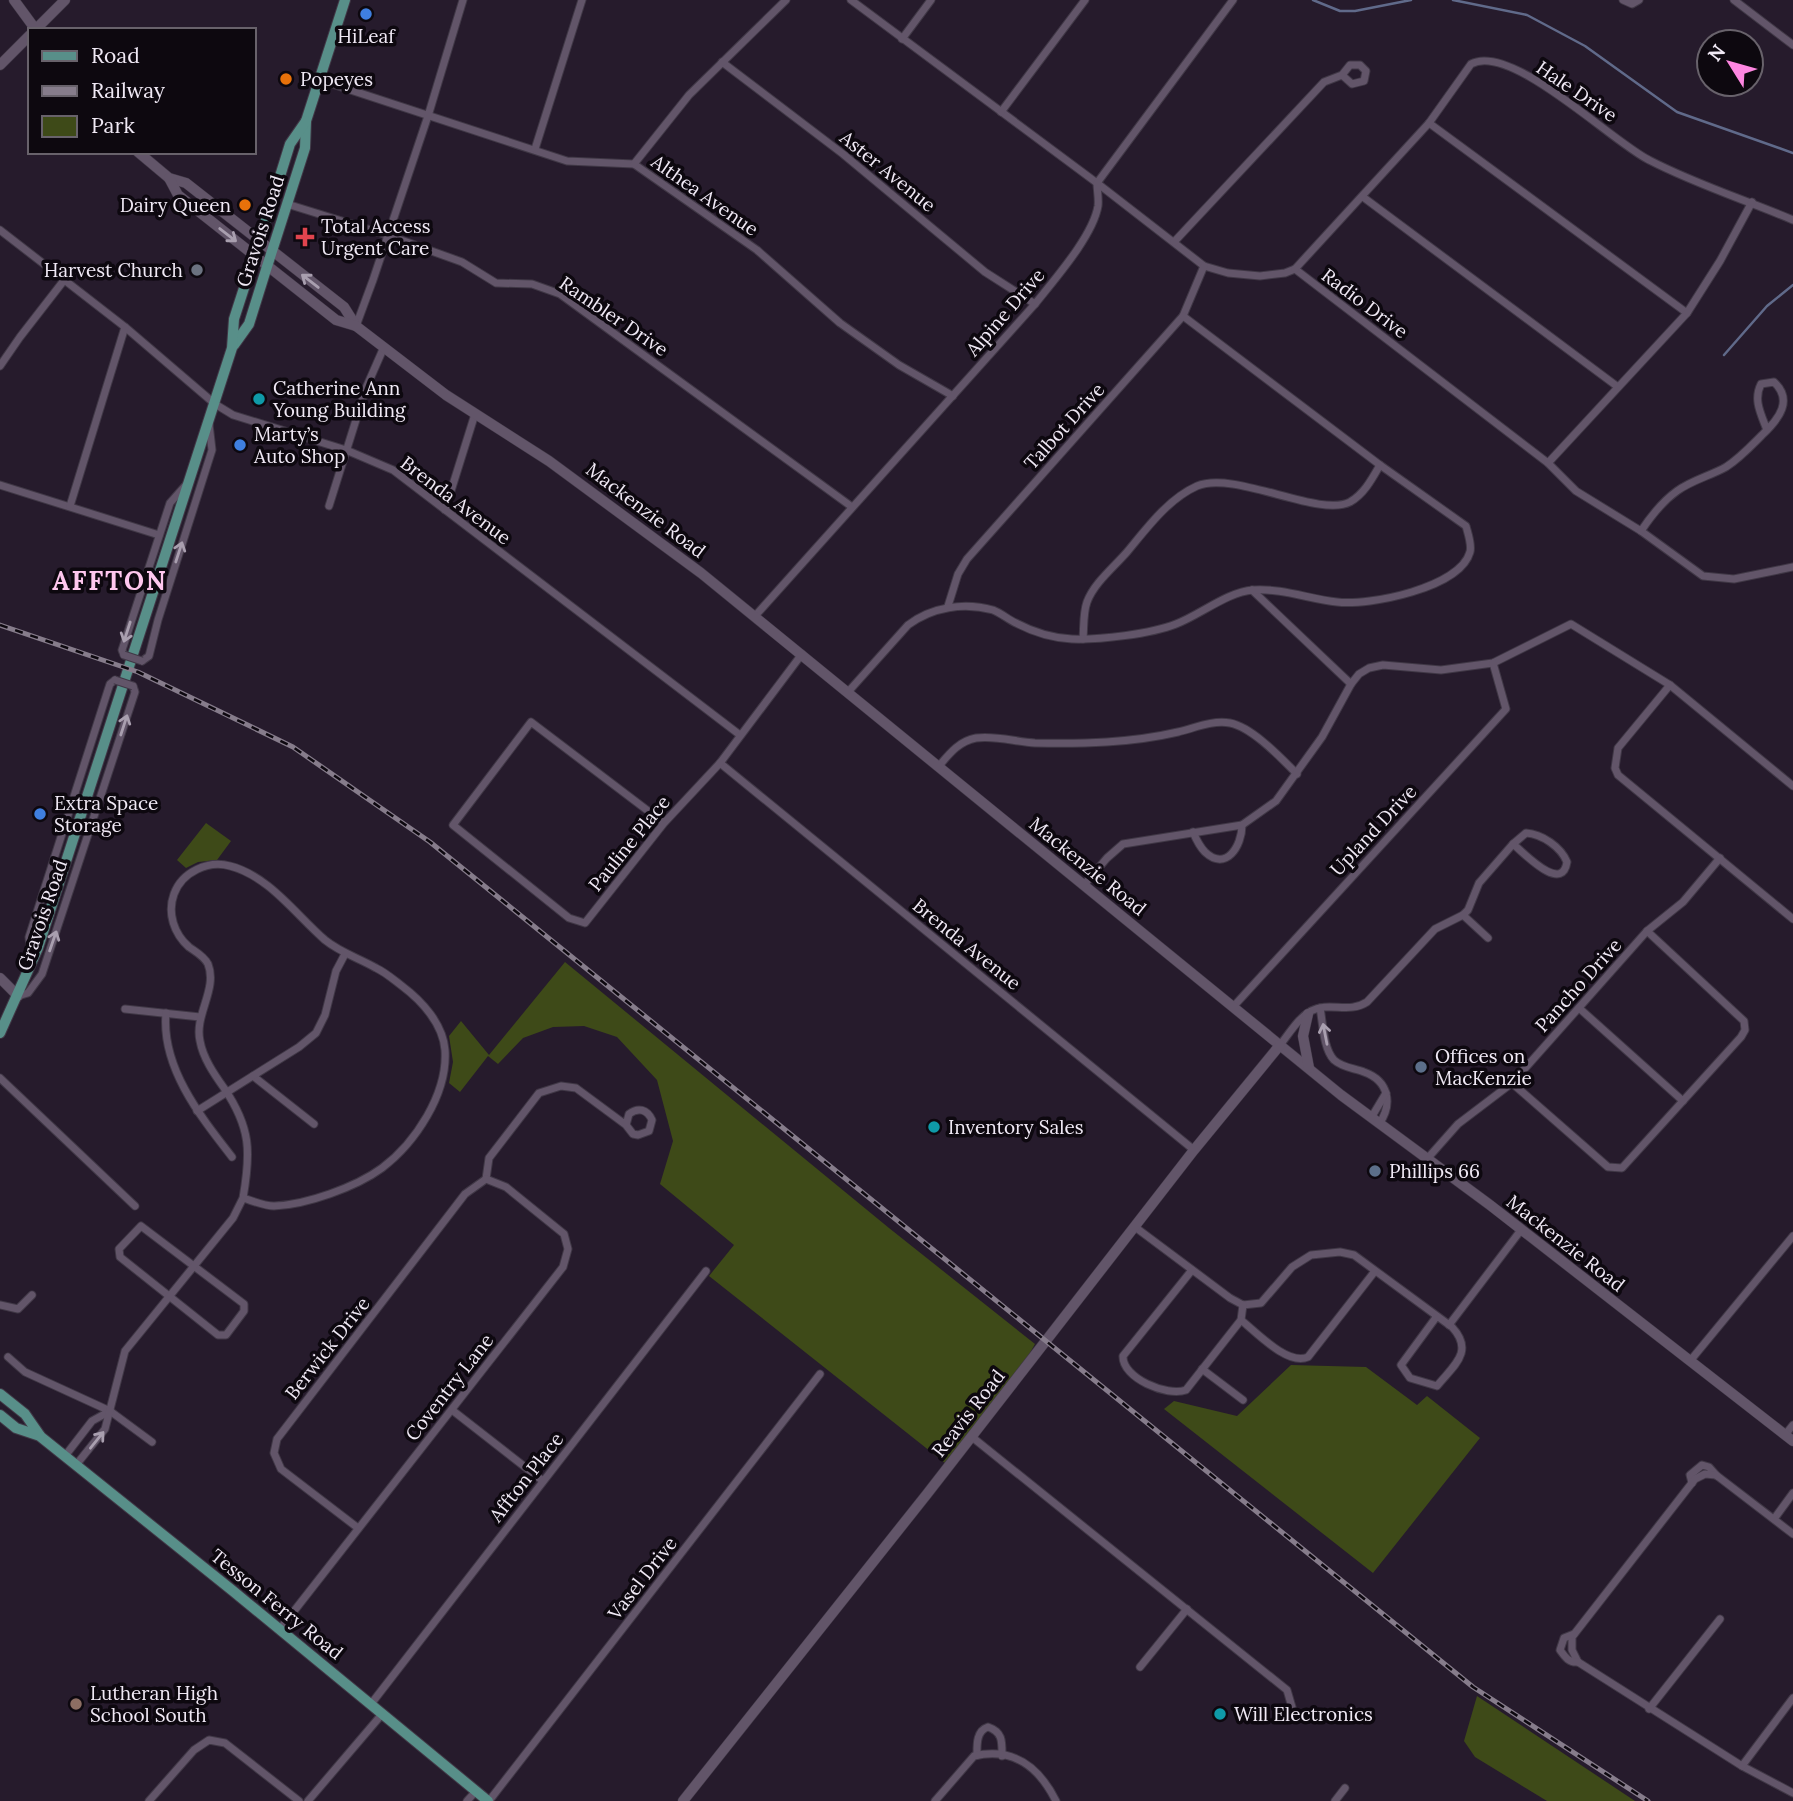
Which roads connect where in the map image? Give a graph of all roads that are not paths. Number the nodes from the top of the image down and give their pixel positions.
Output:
1 (14, 0) edge
2 (65, 0) edge
3 (345, 0) edge
4 (463, 0) edge
5 (582, 0) edge
6 (786, 0) edge
7 (851, 0) edge
8 (931, 0) edge
9 (1085, 0) edge
10 (1233, 0) edge
11 (1623, 0) edge
12 (1639, 0) edge
13 (1734, 0) edge
14 (35, 28) edge
15 (38, 28) edge
16 (28, 37) edge
17 (902, 39) junction
18 (1793, 45) edge
19 (722, 62) junction
20 (0, 65) edge
21 (1342, 75) dead end
22 (320, 80) junction
23 (1001, 112) junction
24 (428, 116) junction
25 (306, 121) junction
26 (1429, 123) junction
27 (535, 149) junction
28 (140, 154) edge
29 (634, 164) junction
30 (169, 178) junction
31 (1097, 183) junction
32 (1363, 197) junction
33 (1752, 202) junction
34 (287, 204) junction
35 (1793, 220) edge
36 (0, 230) edge
37 (387, 235) junction
38 (259, 240) junction
39 (1174, 242) junction
40 (272, 251) junction
41 (255, 256) junction
42 (267, 266) junction
43 (1204, 266) junction
44 (1295, 269) junction
45 (65, 279) junction
46 (1035, 304) junction
47 (1687, 313) junction
48 (1183, 316) junction
49 (356, 326) junction
50 (125, 327) junction
51 (384, 347) junction
52 (232, 348) junction
53 (0, 366) edge
54 (1618, 387) junction
55 (953, 396) junction
56 (215, 404) junction
57 (475, 415) junction
58 (209, 422) junction
59 (1767, 430) dead end
60 (346, 450) junction
61 (1548, 463) junction
62 (1380, 465) junction
63 (190, 480) junction
64 (0, 485) edge
65 (70, 506) junction
66 (330, 506) dead end
67 (852, 507) junction
68 (444, 510) junction
69 (1641, 531) junction
70 (159, 535) junction
71 (1793, 567) edge
72 (1252, 590) junction
73 (948, 606) junction
74 (755, 616) junction
75 (1083, 639) junction
76 (802, 654) junction
77 (1493, 663) junction
78 (1351, 684) junction
79 (1670, 685) junction
80 (848, 692) junction
81 (740, 735) junction
82 (720, 762) junction
83 (939, 766) junction
84 (1297, 774) junction
85 (1793, 786) edge
86 (664, 822) junction
87 (1242, 825) junction
88 (1193, 832) junction
89 (1513, 844) junction
90 (1720, 858) junction
91 (1084, 885) junction
92 (1463, 915) junction
93 (1793, 919) edge
94 (1647, 932) junction
95 (1488, 938) dead end
96 (345, 954) junction
97 (32, 964) junction
98 (0, 978) edge
99 (18, 996) junction
100 (1233, 1007) junction
101 (1320, 1008) junction
102 (1579, 1008) junction
103 (125, 1009) dead end
104 (166, 1013) junction
105 (1308, 1014) junction
106 (200, 1017) junction
107 (0, 1033) edge
108 (1280, 1045) junction
109 (1309, 1069) junction
110 (253, 1076) junction
111 (0, 1078) edge
112 (1512, 1083) junction
113 (226, 1092) junction
114 (1683, 1101) junction
115 (197, 1111) junction
116 (1375, 1121) junction
117 (314, 1124) dead end
118 (626, 1125) dead end
119 (1194, 1150) junction
120 (232, 1157) dead end
121 (1427, 1159) junction
122 (486, 1179) junction
123 (243, 1198) junction
124 (135, 1206) dead end
125 (1135, 1227) junction
126 (1521, 1230) junction
127 (1793, 1236) edge
128 (195, 1267) junction
129 (1192, 1270) junction
130 (1375, 1270) junction
131 (706, 1271) dead end
132 (32, 1295) dead end
133 (170, 1295) junction
134 (0, 1305) edge
135 (1243, 1305) junction
136 (1437, 1316) junction
137 (1241, 1320) junction
138 (1449, 1325) junction
139 (8, 1357) dead end
140 (1690, 1361) junction
141 (1202, 1369) junction
142 (820, 1374) dead end
143 (0, 1394) edge
144 (1243, 1400) dead end
145 (452, 1410) junction
146 (110, 1411) junction
147 (0, 1415) edge
148 (1793, 1424) edge
149 (41, 1437) junction
150 (972, 1437) junction
151 (1789, 1438) edge
152 (152, 1441) dead end
153 (65, 1455) junction
154 (76, 1465) junction
155 (542, 1480) junction
156 (1793, 1493) edge
157 (1773, 1519) junction
158 (358, 1528) junction
159 (1793, 1534) edge
160 (1187, 1609) junction
161 (1720, 1619) dead end
162 (280, 1629) junction
163 (1574, 1634) junction
164 (1577, 1662) junction
165 (1140, 1667) dead end
166 (1793, 1698) edge
167 (371, 1704) junction
168 (1649, 1709) junction
169 (383, 1713) junction
170 (1294, 1714) dead end
171 (976, 1756) junction
172 (1002, 1756) junction
173 (1742, 1766) junction
174 (1345, 1788) dead end
175 (476, 1791) junction
176 (1793, 1793) edge
177 (149, 1801) edge
178 (299, 1801) edge
179 (308, 1801) edge
180 (467, 1801) edge
181 (489, 1801) edge
182 (683, 1801) edge
183 (935, 1801) edge
184 (1056, 1801) edge
185 (1335, 1801) edge

1 - 14 main road
2 - 15 main road
3 - 22 main road, Gravois Road
4 - 24 street
5 - 27 street
6 - 19 street
7 - 17 street, Radio Drive
8 - 17 street
9 - 23 street
10 - 31 street
11 - 12 street
13 - 18 street
16 - 20 main road
17 - 23 street, Radio Drive
19 - 29 street
19 - 46 street, Aster Avenue
21 - 39 street
22 - 24 street, Althea Avenue
22 - 25 main road, Gravois Road
23 - 31 street, Radio Drive
24 - 27 street, Althea Avenue
24 - 37 street
25 - 34 main road, Gravois Road
25 - 38 main road, Gravois Road
26 - 32 street, Hale Drive
26 - 33 street, Hale Drive
26 - 47 street
27 - 29 street, Althea Avenue
28 - 30 main road, Mackenzie Road
29 - 55 street, Althea Avenue
30 - 38 main road, Mackenzie Road
30 -> 41 main road, Mackenzie Road
31 - 39 street, Radio Drive
31 - 46 street, Alpine Drive
32 - 44 street, Hale Drive
32 - 54 street
33 - 35 street, Hale Drive
33 - 47 street
34 - 37 street, Rambler Drive
34 - 40 main road, Gravois Road
36 - 45 street, Brenda Avenue
37 - 49 street
37 - 67 street, Rambler Drive
38 - 40 main road, Mackenzie Road
38 - 41 main road, Gravois Road
39 - 43 street, Radio Drive
40 - 42 main road, Gravois Road
49 -> 40 main road, Mackenzie Road
41 - 42 main road, Mackenzie Road
41 - 52 main road, Gravois Road
42 - 49 main road, Mackenzie Road
42 - 52 main road, Gravois Road
43 - 44 street, Radio Drive
43 - 48 street, Talbot Drive
44 - 61 street, Radio Drive
45 - 50 street, Brenda Avenue
45 - 53 street
46 - 55 street, Alpine Drive
47 - 54 street
48 - 62 street
48 - 73 street, Talbot Drive
49 - 51 main road, Mackenzie Road
50 - 56 street, Brenda Avenue
50 - 65 street
51 - 57 main road, Mackenzie Road
51 - 60 street
52 - 56 main road, Gravois Road
54 - 61 street
55 - 67 street, Alpine Drive
56 - 58 main road, Gravois Road
56 - 60 street, Brenda Avenue
57 - 68 street
57 - 74 main road, Mackenzie Road
58 - 63 main road, Gravois Road
70 -> 58 street, Gravois Road, bridge
59 - 69 street
60 - 66 street
60 - 68 street, Brenda Avenue
61 - 69 street, Radio Drive
62 - 72 street
62 - 75 street
63 - 70 street, Gravois Road
63 - 97 main road, Gravois Road
64 - 65 street
65 - 70 street
67 - 74 street, Alpine Drive
68 - 81 street, Brenda Avenue
69 - 71 street, Radio Drive
72 - 75 street
72 - 78 street
73 - 75 street
73 - 80 street
74 - 76 main road, Mackenzie Road
76 - 80 main road, Mackenzie Road
76 - 81 street, Pauline Place
77 - 78 street
77 - 79 street
77 - 100 street, Upland Drive
78 - 84 street
79 - 85 street
79 - 90 street
80 - 83 main road, Mackenzie Road
81 - 82 street, Pauline Place
82 - 86 street, Pauline Place
82 - 119 street, Brenda Avenue
83 - 84 street
83 - 91 main road, Mackenzie Road
84 - 87 street
86 - 86 street, Pauline Place
87 - 88 street
87 - 88 street
88 - 91 street
89 - 89 street
89 - 92 street
90 - 93 street
90 - 94 street, Pancho Drive
91 - 100 main road, Mackenzie Road
92 - 95 street
92 - 101 street
94 - 102 street, Pancho Drive
94 - 114 street
96 - 106 street
96 - 110 street
96 - 123 street
97 - 99 main road, Gravois Road
99 -> 97 street, Gravois Road, bridge
98 - 99 main road
99 - 107 main road, Gravois Road
100 - 108 main road, Mackenzie Road
101 - 105 street
116 -> 101 street
102 - 112 street, Pancho Drive
102 - 114 street
103 - 104 street
104 - 106 street
104 - 115 street
105 - 108 street
105 - 109 main road
106 - 113 street
108 - 109 main road, Mackenzie Road
108 - 119 main road, Reavis Road
109 - 116 main road, Mackenzie Road
110 - 113 street
110 - 117 street
111 - 124 street
112 - 114 street
112 - 121 street, Pancho Drive
113 - 115 street
113 - 123 street
115 - 120 street
116 - 121 main road, Mackenzie Road
118 - 122 street
119 - 125 main road, Reavis Road
121 - 126 main road, Mackenzie Road
122 - 145 street, Coventry Lane
122 - 158 street, Berwick Drive
123 - 128 street
125 - 129 street
125 - 150 main road, Reavis Road
126 - 138 street
126 - 140 main road, Mackenzie Road
127 - 140 street
128 - 133 street
128 - 133 street
128 - 133 street
129 - 135 street
129 - 141 street
130 - 135 street
130 - 136 street
130 - 137 street
131 - 155 street, Affton Place
132 - 134 street
133 - 146 street
135 - 137 street
136 - 138 street
136 - 138 street
137 - 141 street
139 - 146 street
140 - 151 main road, Mackenzie Road
141 - 144 street
142 - 181 street, Vasel Drive
143 - 149 main road, Tesson Ferry Road
145 - 155 street
145 - 158 street, Coventry Lane
146 - 152 street
146 - 153 street
154 -> 146 street
147 - 149 main road, Tesson Ferry Road
148 - 151 street
149 - 153 main road, Tesson Ferry Road
150 - 160 street
150 - 182 main road, Reavis Road
153 - 154 main road, Tesson Ferry Road
154 - 162 main road, Tesson Ferry Road
155 - 167 street, Affton Place
156 - 157 street
157 - 159 street
157 - 163 street
158 - 162 street, Coventry Lane
160 - 165 street
160 - 170 street
161 - 168 street
162 - 167 main road, Tesson Ferry Road
163 - 164 street
163 - 164 street
164 - 168 street
166 - 173 street
167 - 169 main road, Tesson Ferry Road
168 - 173 street
169 - 175 main road, Tesson Ferry Road
169 - 179 street
171 - 172 street
171 - 172 street
171 - 183 street
172 - 184 street
173 - 176 street
174 - 185 street
175 - 180 street
175 - 181 main road, Tesson Ferry Road
177 - 178 street

